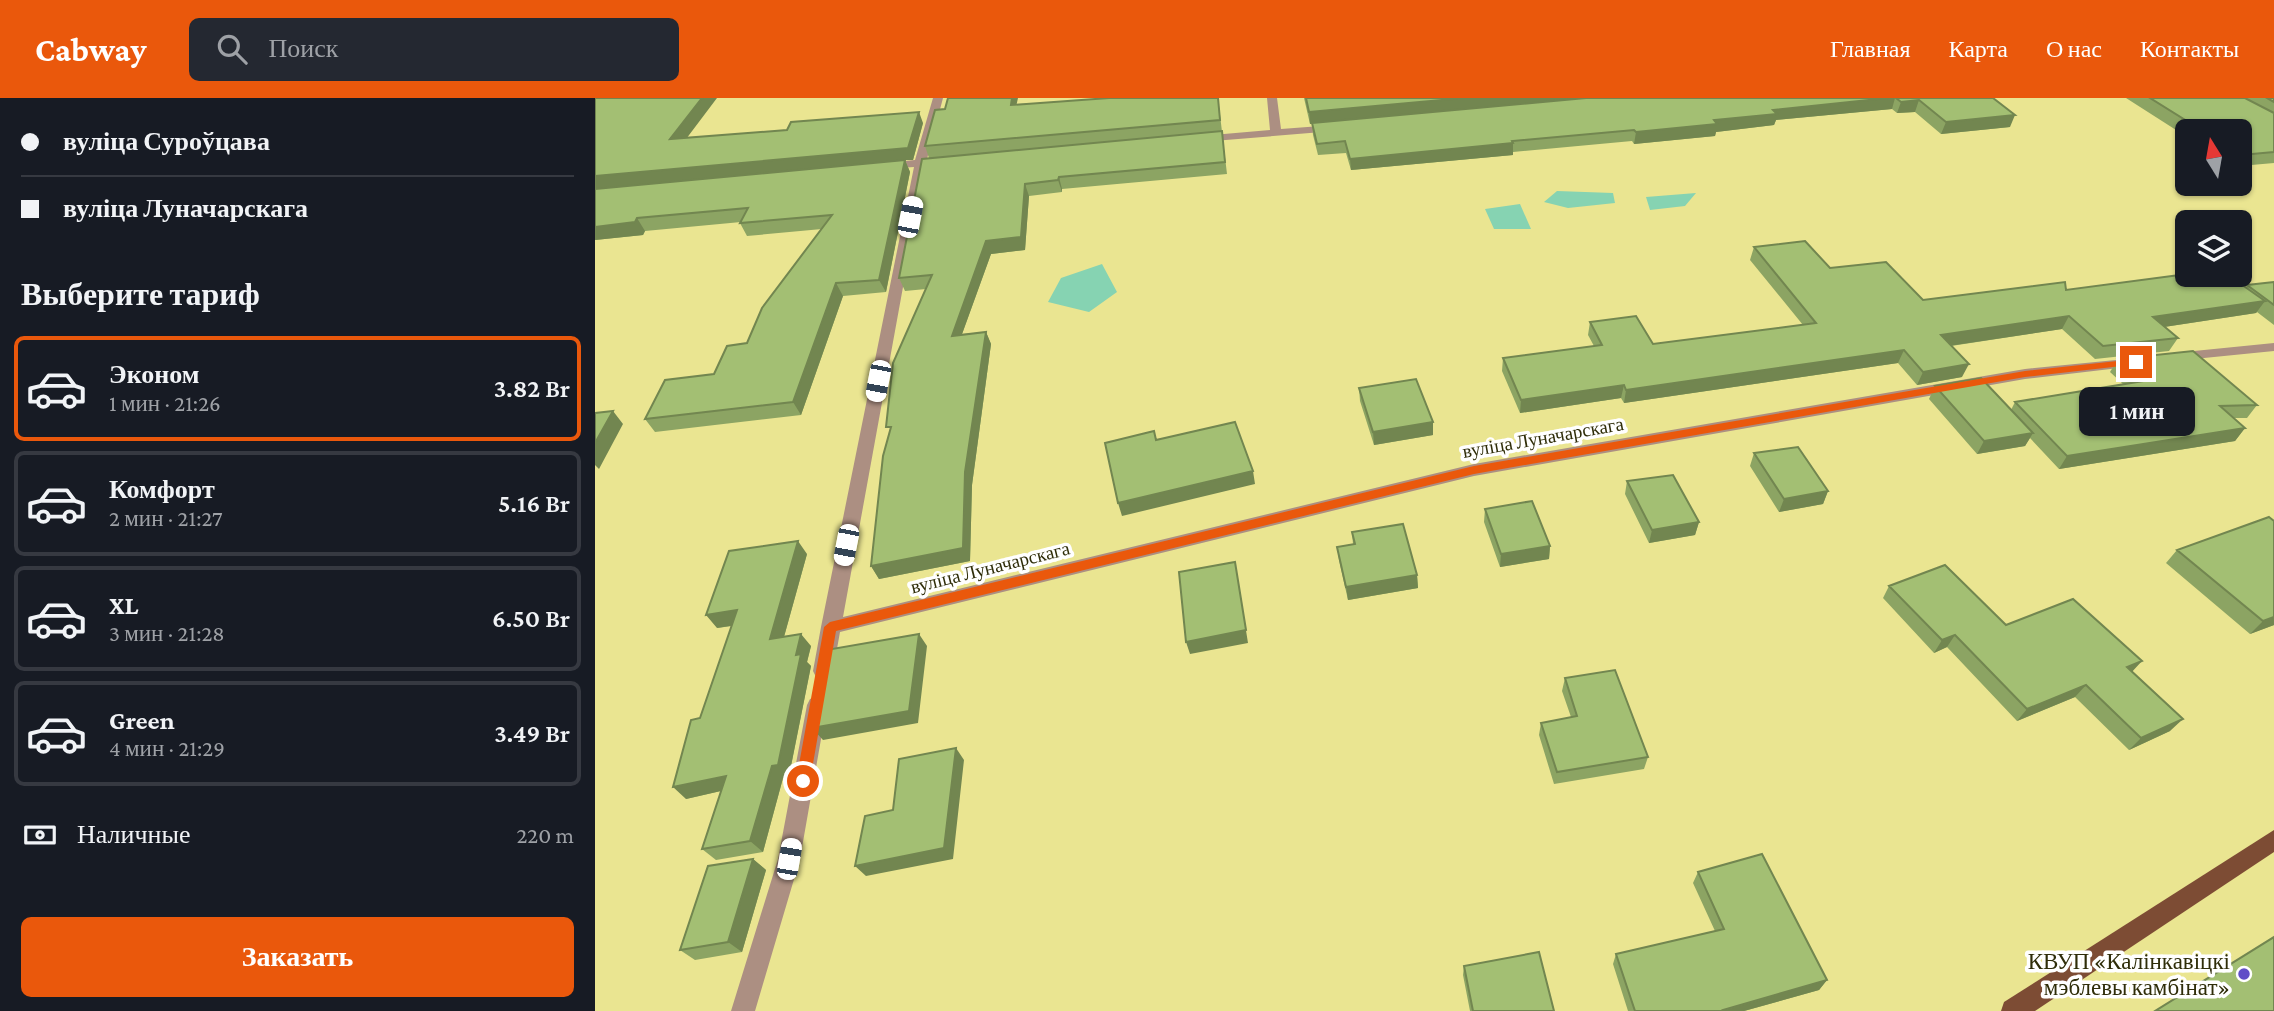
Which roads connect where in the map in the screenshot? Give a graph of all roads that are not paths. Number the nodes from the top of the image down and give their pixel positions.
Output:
1 (939, 98) edge
2 (1272, 98) edge
3 (1345, 127) edge
4 (1276, 133) junction
5 (1194, 140) edge
6 (961, 159) edge
7 (921, 163) junction
8 (866, 168) edge
9 (2274, 347) edge
10 (830, 627) junction
11 (2274, 840) edge
12 (743, 1011) edge
13 (2013, 1011) edge

1 - 7 street
2 - 4 street
3 - 4 street
4 - 5 street
6 - 7 street
7 - 8 street
7 - 10 street
9 - 10 street, вуліца Луначарскага
10 - 12 street
11 - 13 main road

